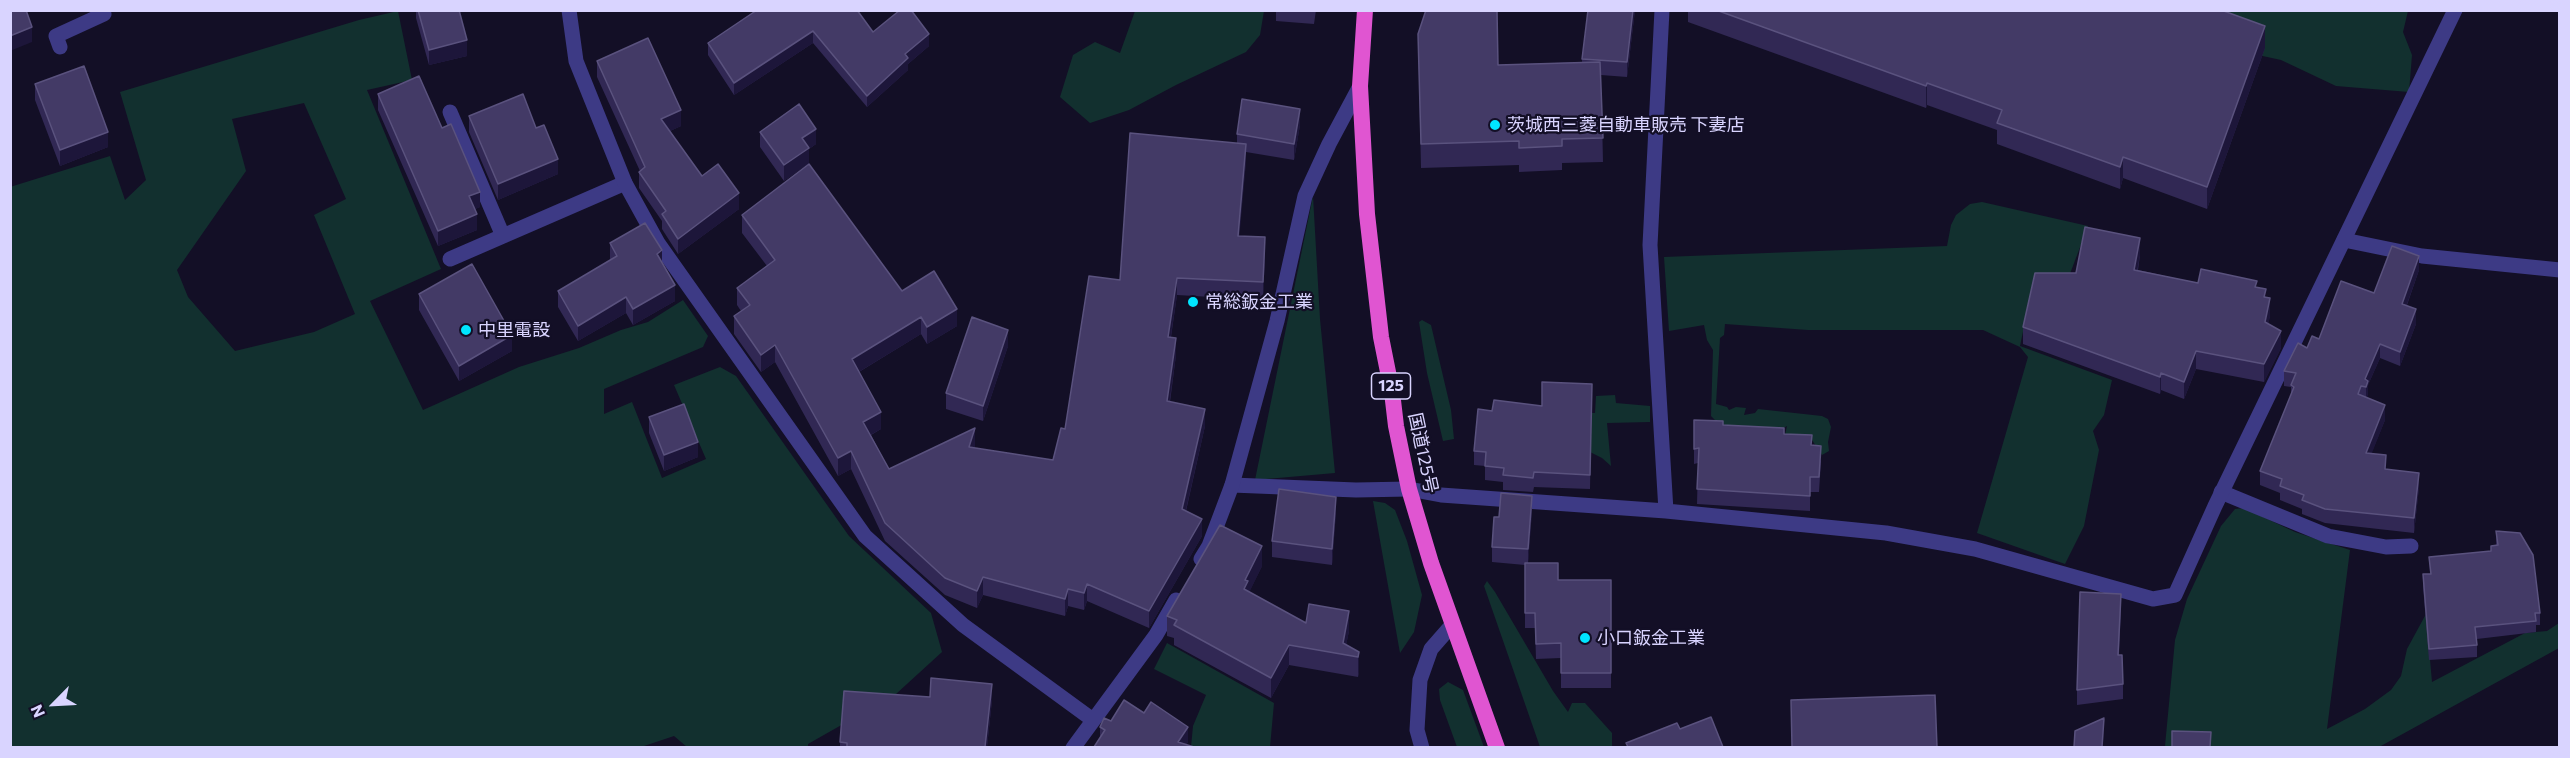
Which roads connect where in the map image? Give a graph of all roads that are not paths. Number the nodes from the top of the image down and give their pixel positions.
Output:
1 (569, 10) edge
2 (1365, 10) edge
3 (1662, 10) edge
4 (2455, 10) edge
5 (106, 12) edge
6 (60, 47) dead end
7 (1360, 86) junction
8 (450, 112) dead end
9 (625, 183) junction
10 (503, 236) junction
11 (2344, 240) junction
12 (450, 259) dead end
13 (2559, 270) edge
14 (1232, 485) junction
15 (1409, 489) junction
16 (2222, 492) junction
17 (1666, 511) junction
18 (2411, 546) dead end
19 (1452, 625) junction
20 (1093, 720) junction
21 (1073, 747) edge
22 (1422, 747) edge
23 (1497, 747) edge

1 - 9 street
2 - 7 highway, 国道125号 / 125
3 - 17 street
4 - 11 street
5 - 6 street
7 - 14 street
7 - 15 highway, 国道125号 / 125
8 - 10 street
9 - 10 street
9 - 20 street
10 - 12 street
11 - 13 street
11 - 16 street
14 - 15 street
14 - 20 street
15 - 17 street
15 - 19 highway, 国道125号 / 125
16 - 17 street
16 - 18 street
19 - 22 street
19 - 23 highway, 国道125号 / 125
20 - 21 street

